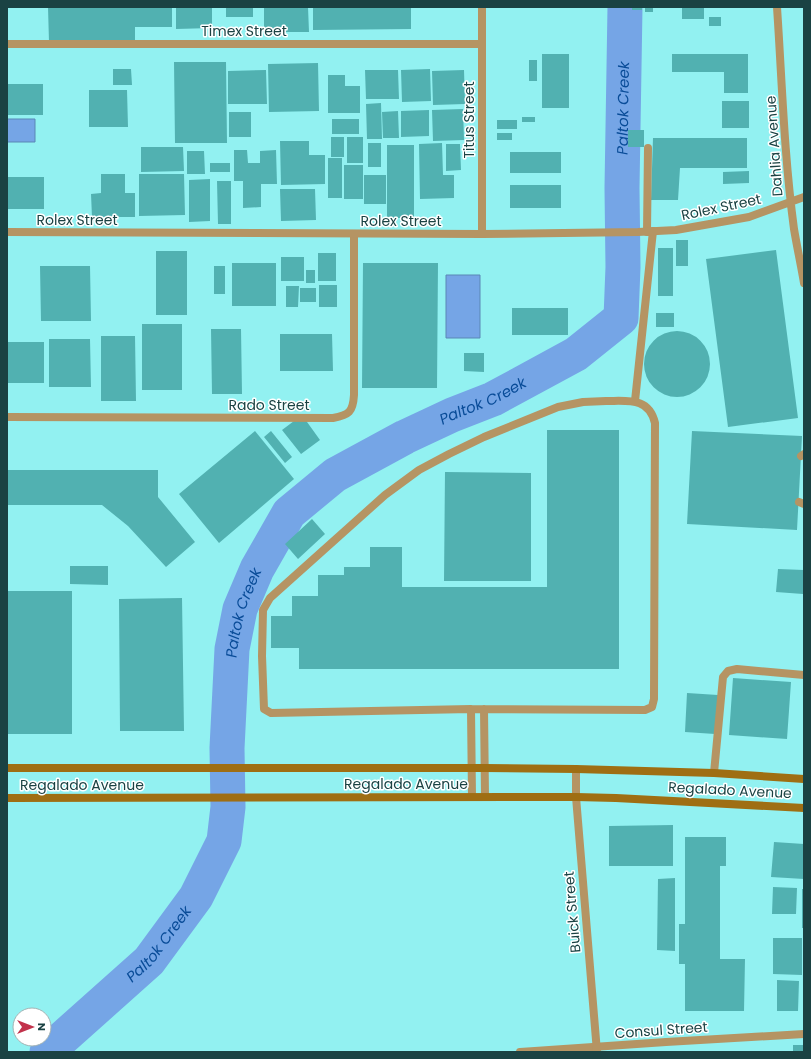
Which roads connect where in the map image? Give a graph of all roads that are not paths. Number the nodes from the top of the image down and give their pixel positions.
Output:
1 (482, 7) edge
2 (777, 7) edge
3 (7, 44) edge
4 (482, 44) junction
5 (648, 148) dead end
6 (804, 198) edge
7 (791, 203) junction
8 (7, 232) edge
9 (650, 232) junction
10 (354, 234) junction
11 (482, 234) junction
12 (804, 283) edge
13 (635, 401) junction
14 (7, 418) edge
15 (804, 675) edge
16 (471, 709) junction
17 (484, 709) junction
18 (7, 768) edge
19 (471, 768) junction
20 (484, 768) junction
21 (576, 769) junction
22 (714, 773) junction
23 (804, 779) edge
24 (485, 796) junction
25 (472, 797) junction
26 (576, 797) junction
27 (7, 798) edge
28 (804, 808) edge
29 (804, 1034) edge
30 (597, 1050) edge
31 (520, 1052) edge

1 - 4 street, Titus Street
2 - 7 street, Dahlia Avenue
3 - 4 street, Timex Street
4 - 11 street, Titus Street
5 - 9 street
6 - 7 street, Rolex Street
7 - 9 street, Rolex Street
7 - 12 street, Dahlia Avenue
8 - 10 street, Rolex Street
9 - 11 street, Rolex Street
9 - 13 street
10 - 11 street, Rolex Street
10 - 14 street, Rado Street
13 - 16 street
13 - 17 street
15 - 22 street
16 - 17 street
16 - 19 street
17 - 20 street
18 - 19 main road, Regalado Avenue
19 - 20 main road, Regalado Avenue
19 - 25 street
20 - 21 main road, Regalado Avenue
20 - 24 street
21 - 22 main road, Regalado Avenue
21 - 26 street, Buick Street
22 - 23 main road, Regalado Avenue
24 - 25 main road, Regalado Avenue
24 - 26 main road, Regalado Avenue
25 - 27 main road, Regalado Avenue
26 - 28 main road, Regalado Avenue
26 - 30 street, Buick Street
29 - 30 street, Consul Street
30 - 31 street, Consul Street

